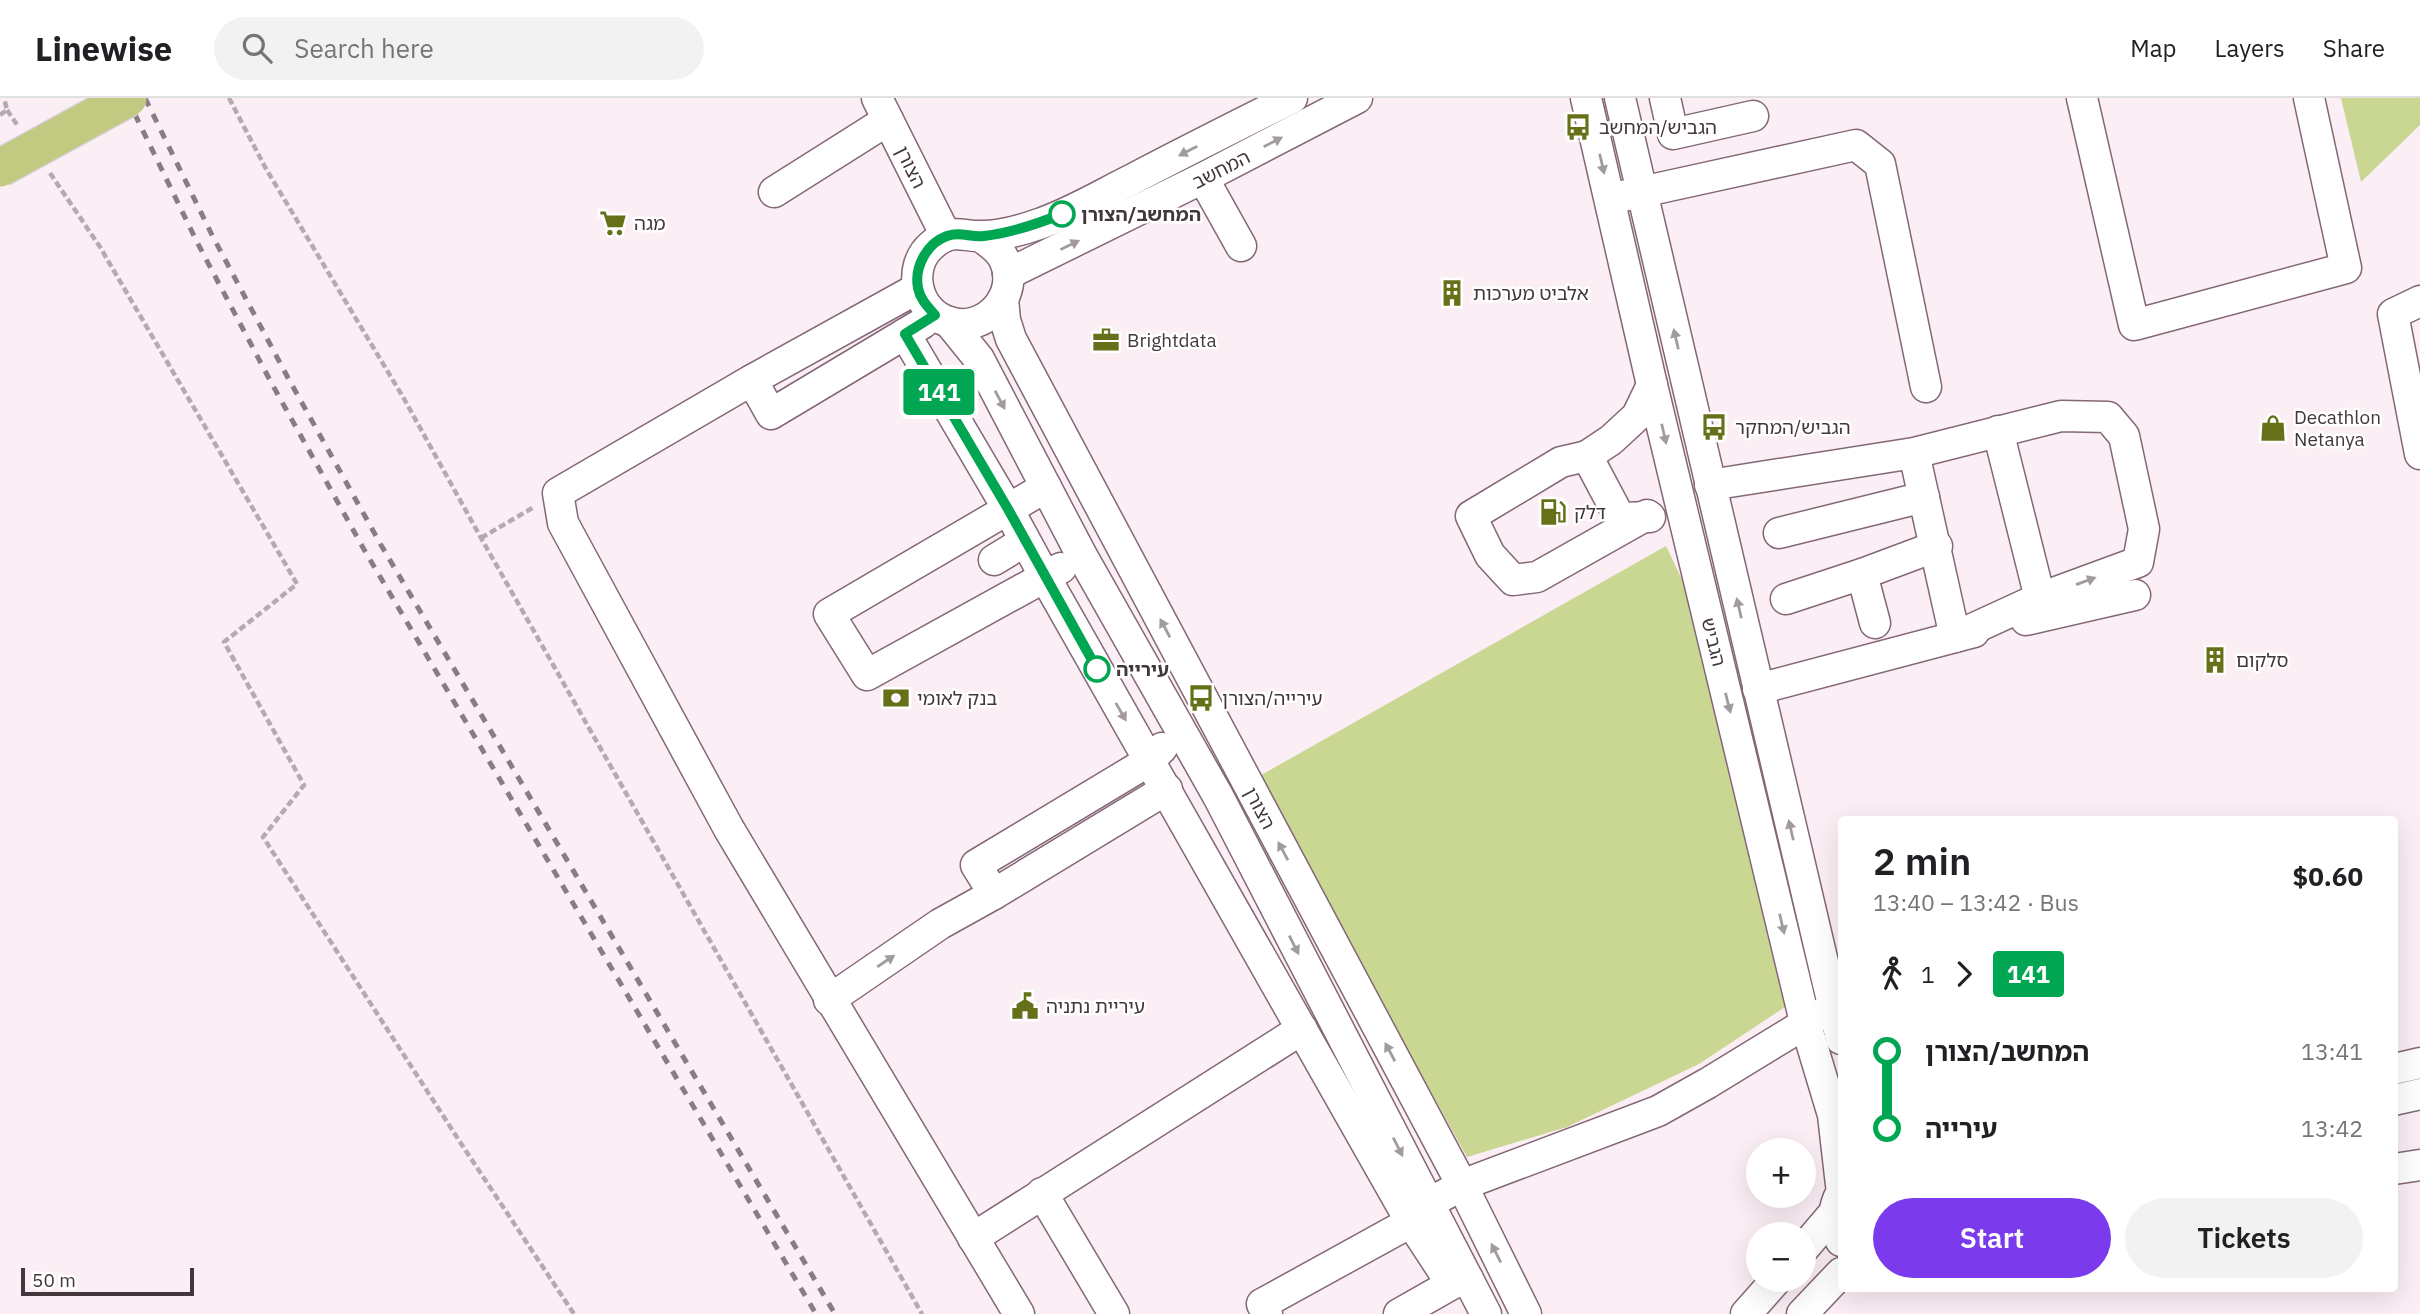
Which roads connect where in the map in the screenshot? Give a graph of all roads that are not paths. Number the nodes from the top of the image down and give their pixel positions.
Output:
1 (128, 98) edge
2 (1292, 98) edge
3 (1357, 98) edge
4 (1586, 98) edge
5 (1620, 98) edge
6 (1665, 98) edge
7 (2082, 98) edge
8 (2309, 98) edge
9 (1751, 107) edge
10 (883, 109) edge
11 (1765, 166) junction
12 (0, 168) edge
13 (1203, 178) junction
14 (774, 192) dead end
15 (1642, 193) junction
16 (1610, 199) junction
17 (946, 236) junction
18 (981, 237) junction
19 (1241, 246) dead end
20 (1006, 287) junction
21 (918, 288) junction
22 (2420, 301) edge
23 (942, 319) junction
24 (905, 334) junction
25 (752, 380) junction
26 (1652, 385) junction
27 (1926, 387) dead end
28 (1998, 431) junction
29 (1914, 453) junction
30 (2420, 454) edge
31 (1587, 456) junction
32 (1710, 485) junction
33 (1046, 487) junction
34 (1924, 497) junction
35 (1008, 509) junction
36 (1647, 515) junction
37 (1687, 533) junction
38 (1779, 533) dead end
39 (1025, 541) junction
40 (1937, 546) junction
41 (1082, 556) junction
42 (994, 560) dead end
43 (1862, 574) junction
44 (1045, 577) junction
45 (2135, 595) dead end
46 (2040, 598) junction
47 (1786, 599) dead end
48 (1875, 624) dead end
49 (1955, 637) junction
50 (1758, 689) junction
51 (1180, 731) junction
52 (1149, 761) junction
53 (1245, 779) junction
54 (1167, 789) junction
55 (1218, 796) junction
56 (994, 894) junction
57 (1834, 990) edge
58 (829, 1000) junction
59 (1838, 1018) edge
60 (1805, 1022) junction
61 (1302, 1029) junction
62 (2420, 1063) edge
63 (2398, 1068) edge
64 (2420, 1094) edge
65 (2398, 1099) edge
66 (2420, 1165) edge
67 (2398, 1168) edge
68 (1462, 1185) junction
69 (1838, 1192) edge
70 (1042, 1193) junction
71 (1838, 1209) edge
72 (1419, 1213) junction
73 (1816, 1234) edge
74 (973, 1238) junction
75 (1838, 1276) edge
76 (1460, 1282) junction
77 (1765, 1292) edge
78 (1019, 1314) edge
79 (1114, 1314) edge
80 (1267, 1314) edge
81 (1398, 1314) edge
82 (1486, 1314) edge
83 (1526, 1314) edge
84 (1746, 1314) edge
85 (1802, 1314) edge

1 - 12 main road, bridge
2 -> 18 street, המחשב
13 -> 3 street, המחשב
4 -> 16 street, הגביש
5 - 15 street, הגביש
6 - 9 street
7 - 8 street
9 - 11 street
10 - 14 street
10 - 17 street, הצורן
11 - 15 street
11 - 27 street
13 - 19 street
20 -> 13 street, המחשב
15 - 16 street
32 -> 15 street, הגביש
16 - 26 street, הגביש
17 - 18 street
17 - 21 street
18 - 20 street
20 - 23 street
53 -> 20 street, הצורן
21 - 23 street
21 - 25 street
22 - 30 street
23 - 24 street
23 -> 33 street, הצורן
24 - 25 street
24 - 35 street
25 - 58 street
26 - 31 street
26 -> 37 street, הגביש
28 - 29 street
28 - 46 street
46 -> 28 street
29 - 32 street
29 - 34 street
31 - 36 street
31 - 36 street
50 -> 32 street, הגביש
33 - 35 street
33 - 41 street, הצורן
34 - 38 street
34 - 40 street
35 - 39 street
35 - 44 street
36 - 37 street
37 -> 60 street, הגביש
39 - 42 street
39 - 44 street
40 - 43 street
40 - 49 street
41 - 44 street
41 - 51 street, הצורן
43 - 47 street
43 - 48 street
44 -> 52 street
45 - 49 street
46 - 49 street
49 - 50 street
57 -> 50 street, הגביש
51 - 52 street
51 - 55 street, הצורן
52 - 54 street
52 - 56 street
53 - 55 street
68 -> 53 street, הצורן
54 - 56 street
54 - 61 street
55 -> 72 street, הצורן
58 -> 56 street
57 - 59 street, הגביש
57 - 60 street
58 - 74 street
60 - 68 street
60 - 69 street, הגביש
61 - 70 street
61 - 72 street
62 - 63 street
64 - 65 street
66 - 67 street
68 - 72 street
83 -> 68 street, הצורן
70 - 74 street
70 - 79 street
71 - 73 street
72 - 76 street, הצורן
72 - 80 street
74 - 78 street
75 - 85 street
76 - 81 street
76 - 82 street, הצורן
77 - 84 street

